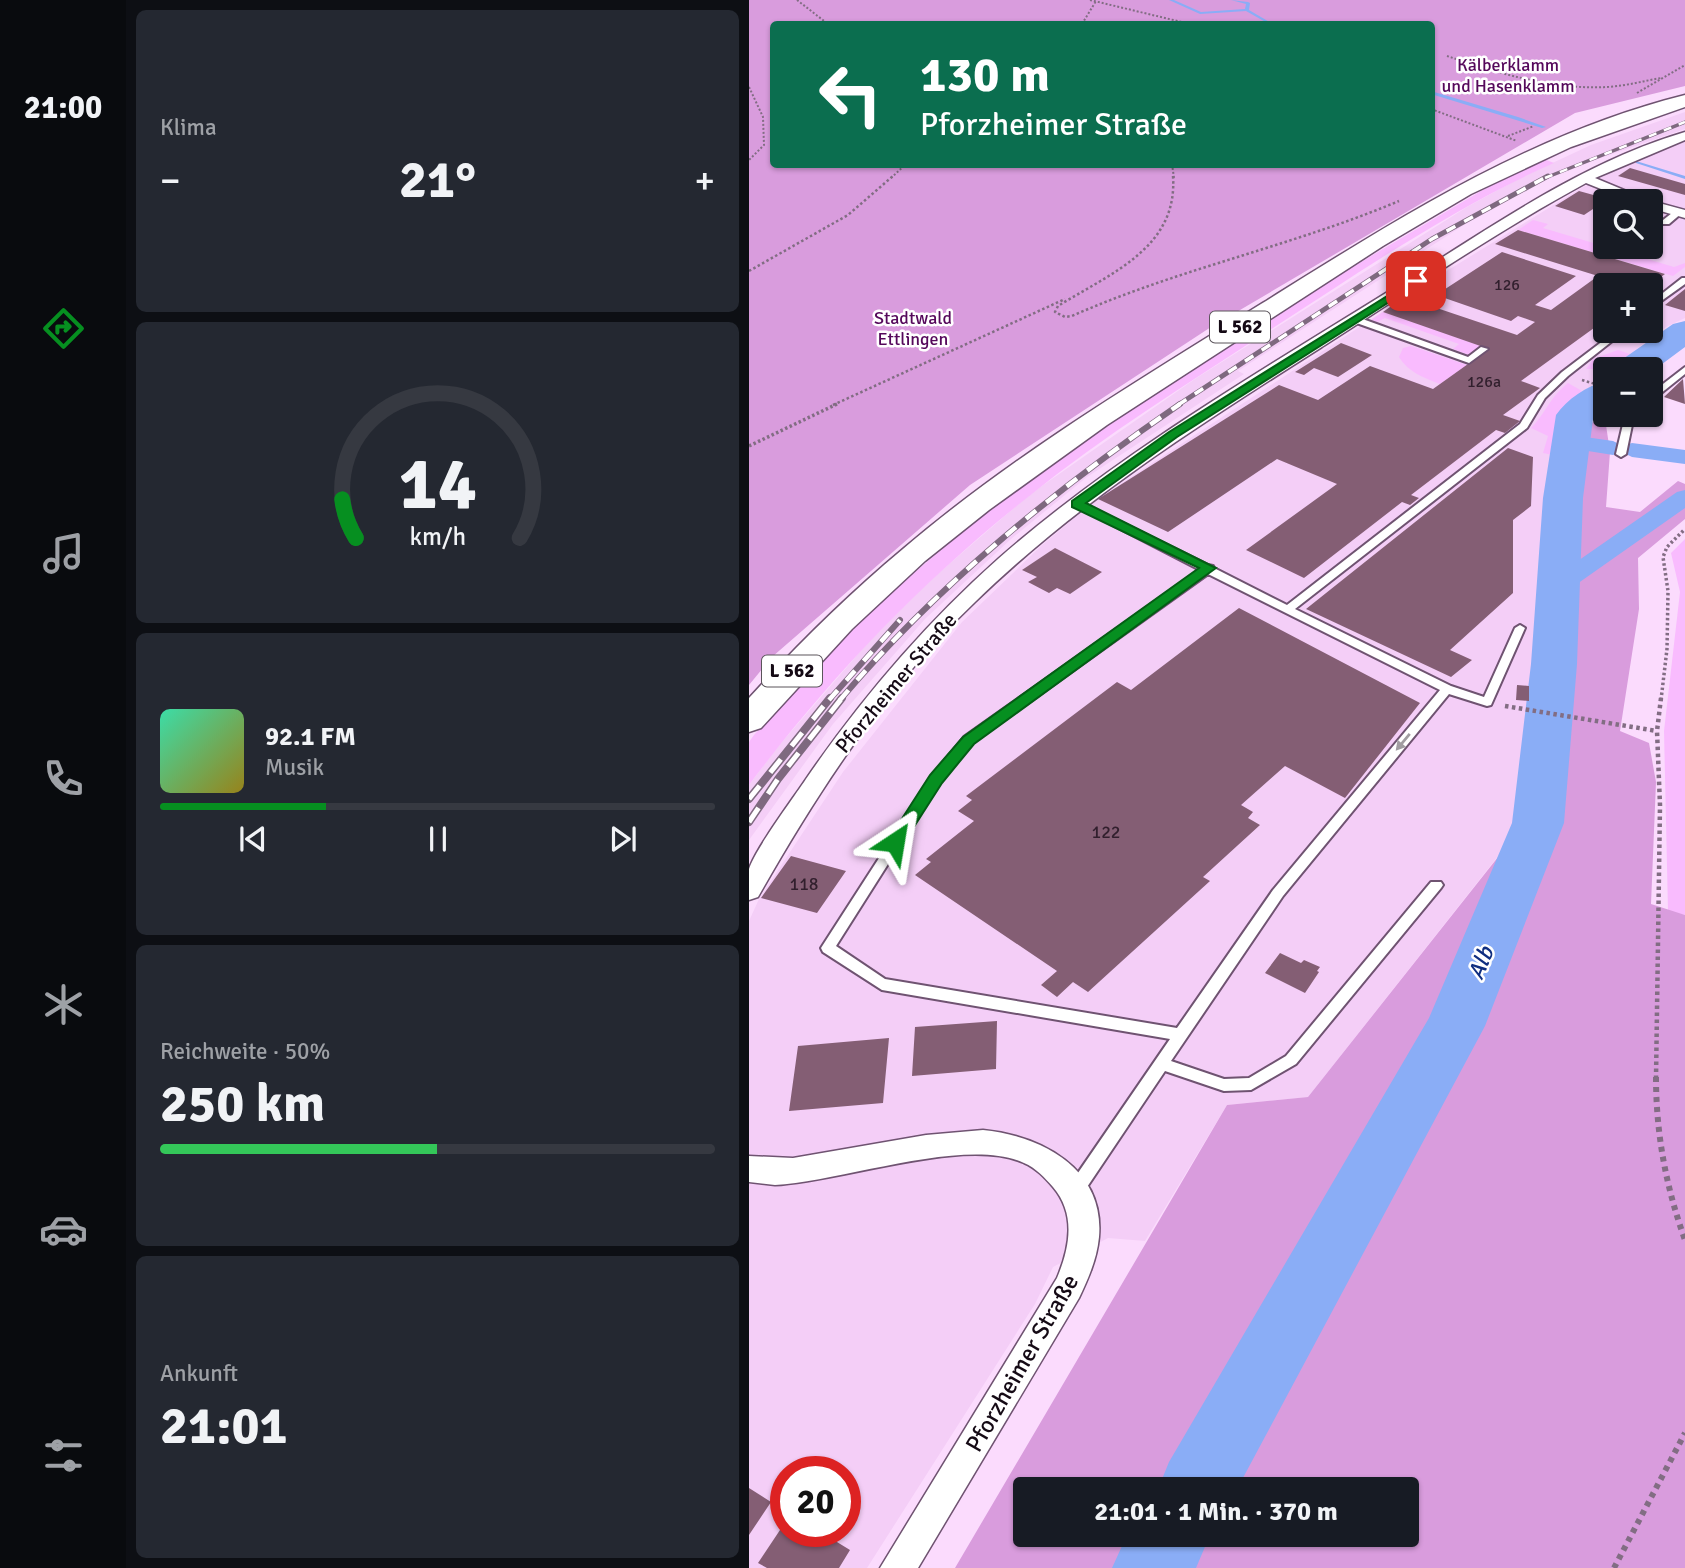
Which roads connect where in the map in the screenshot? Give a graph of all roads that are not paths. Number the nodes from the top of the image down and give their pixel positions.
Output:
1 (1685, 101) edge
2 (1685, 136) edge
3 (1584, 178) junction
4 (1612, 189) edge
5 (1663, 208) edge
6 (1682, 213) edge
7 (1666, 222) dead end
8 (1685, 280) edge
9 (1663, 297) edge
10 (1354, 319) junction
11 (1605, 343) edge
12 (1484, 349) dead end
13 (1685, 370) edge
14 (1663, 388) edge
15 (1627, 427) edge
16 (1621, 454) dead end
17 (1077, 504) junction
18 (1209, 568) junction
19 (1288, 610) junction
20 (1520, 628) dead end
21 (1447, 689) junction
22 (749, 720) edge
23 (1436, 885) dead end
24 (749, 891) edge
25 (1181, 1035) junction
26 (1161, 1063) junction
27 (749, 1169) edge
28 (1075, 1192) junction
29 (898, 1568) edge

1 - 22 main road, L 562
2 - 3 street, Pforzheimer Straße
3 - 4 street
3 - 10 street, Pforzheimer Straße
5 - 6 street
6 - 7 lane
8 - 9 lane
10 - 12 lane
10 - 17 street, Pforzheimer Straße
11 - 19 lane
13 - 14 lane
15 - 16 lane
17 - 18 lane
17 - 24 street, Pforzheimer Straße
18 - 19 lane
18 - 25 lane
19 - 21 lane
20 - 21 lane
21 -> 25 lane
23 - 26 lane
25 - 26 lane
26 - 28 lane
27 - 28 street, Pforzheimer Straße
28 - 29 street, Pforzheimer Straße

